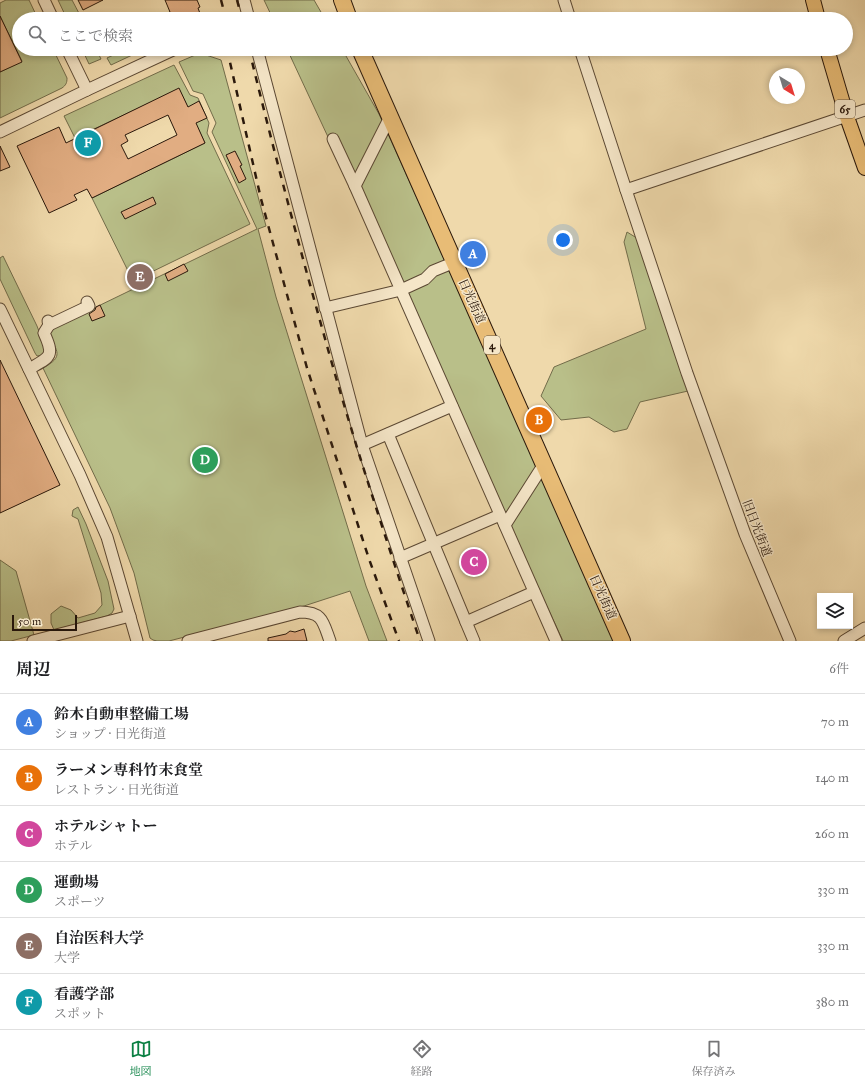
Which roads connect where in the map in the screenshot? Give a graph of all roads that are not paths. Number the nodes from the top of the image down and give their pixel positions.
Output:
1 (44, 0) edge
2 (244, 0) edge
3 (342, 0) edge
4 (564, 0) edge
5 (813, 0) edge
6 (50, 12) edge
7 (247, 12) edge
8 (346, 12) edge
9 (568, 12) edge
10 (816, 12) edge
11 (70, 56) edge
12 (160, 56) edge
13 (259, 56) edge
14 (363, 56) edge
15 (582, 56) edge
16 (829, 56) edge
17 (87, 90) junction
18 (865, 110) edge
19 (847, 116) junction
20 (390, 117) junction
21 (0, 132) edge
22 (334, 139) dead end
23 (865, 168) edge
24 (355, 186) junction
25 (626, 190) junction
26 (455, 262) junction
27 (401, 290) junction
28 (87, 302) dead end
29 (325, 308) junction
30 (0, 309) edge
31 (29, 369) junction
32 (452, 406) junction
33 (388, 434) junction
34 (362, 445) junction
35 (544, 464) junction
36 (502, 520) junction
37 (434, 544) junction
38 (400, 558) junction
39 (534, 592) junction
40 (130, 616) junction
41 (466, 622) junction
42 (865, 628) edge
43 (33, 641) edge
44 (137, 641) edge
45 (188, 641) edge
46 (330, 641) edge
47 (429, 641) edge
48 (474, 641) edge
49 (556, 641) edge
50 (622, 641) edge
51 (790, 641) edge
52 (844, 641) edge

1 - 6 street
2 - 7 street
3 - 8 highway
4 - 9 street
5 - 10 main road
11 - 17 street
12 - 17 street
13 - 29 street
14 - 20 highway, 日光街道 / 4
15 - 25 street, 旧日光街道
16 - 19 main road, 65
17 - 21 street
18 - 19 street
19 - 23 main road, 65
19 - 25 street
20 - 24 street
20 - 26 highway, 日光街道 / 4
22 - 24 street
24 - 27 street
25 - 51 street, 旧日光街道
26 - 27 street
26 - 35 highway, 日光街道 / 4
27 - 29 street
27 - 32 street
28 - 31 street
29 - 34 street
30 - 31 street
31 - 40 street
32 - 33 street
32 - 36 street
33 - 34 street
33 - 37 street
34 - 38 street
35 - 36 street
35 - 50 highway, 日光街道 / 4
36 - 37 street
36 - 39 street
37 - 38 street
37 - 41 street
38 - 47 street
39 - 41 street
39 - 49 street
40 - 43 street
40 - 44 street
41 - 48 street
42 - 52 street
45 - 46 street

